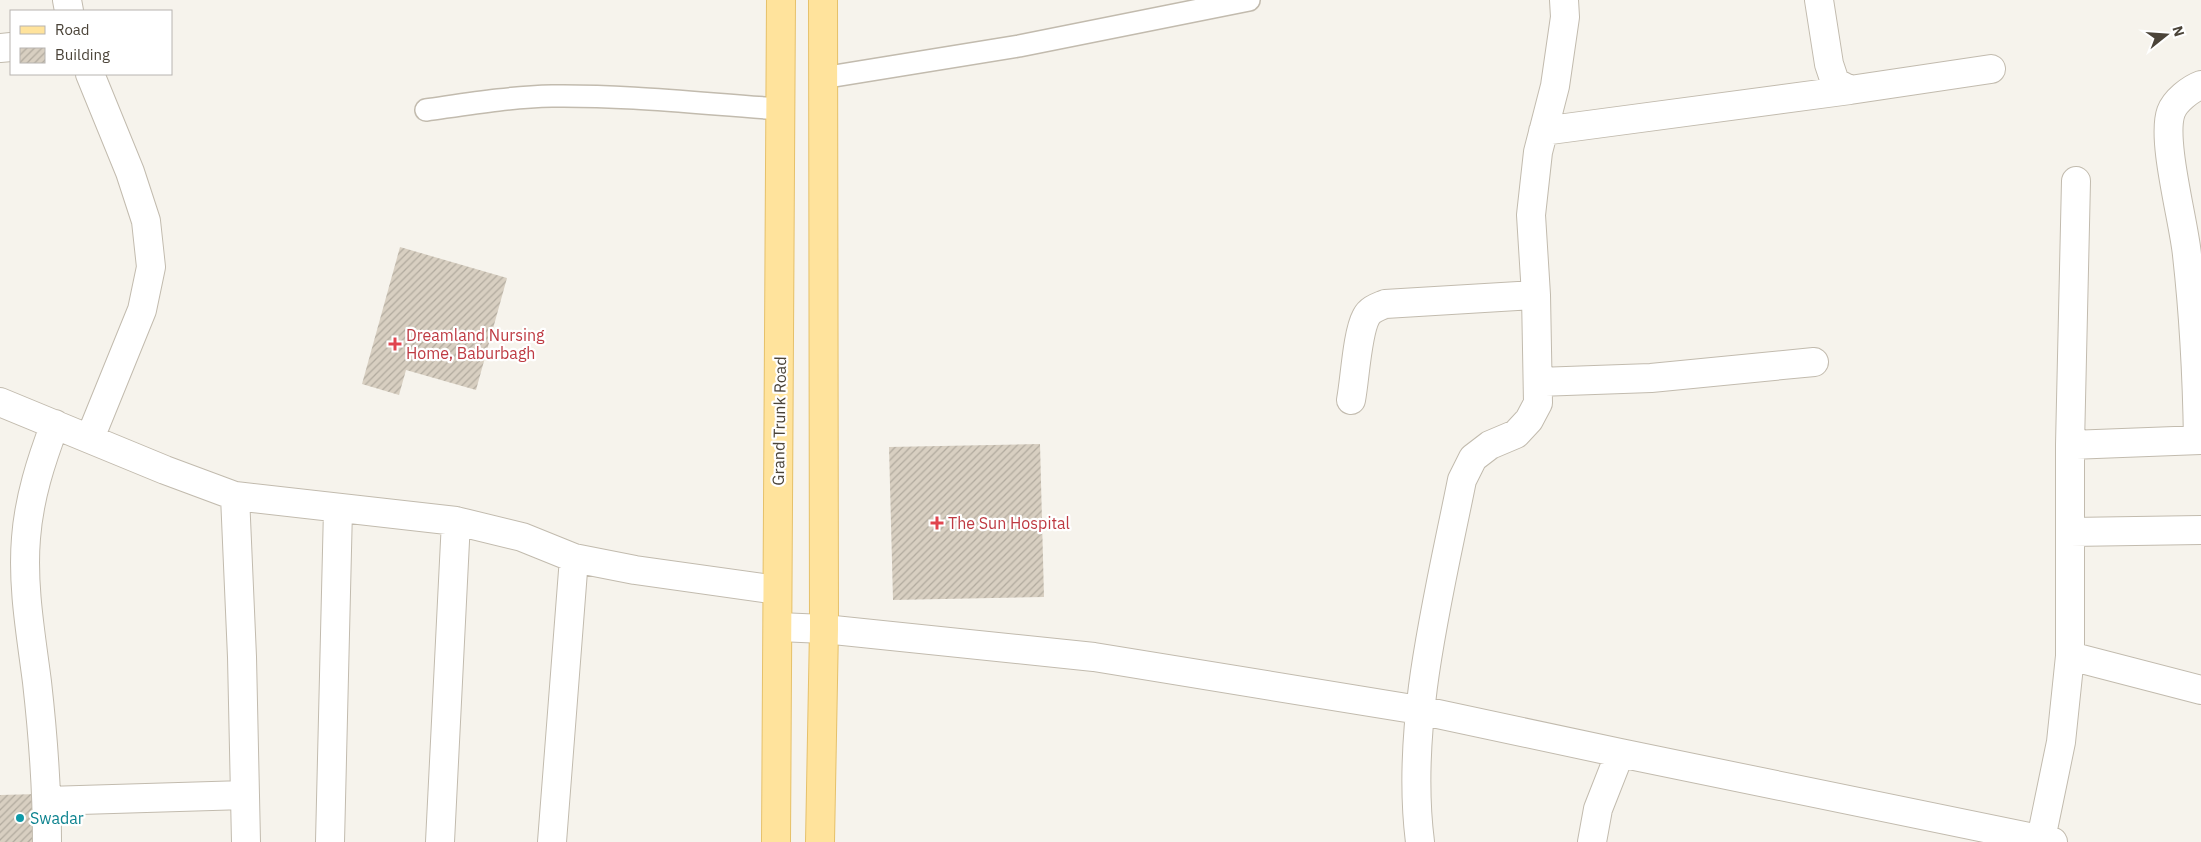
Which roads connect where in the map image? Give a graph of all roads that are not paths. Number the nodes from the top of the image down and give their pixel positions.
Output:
1 (781, 0) edge
2 (822, 0) edge
3 (1249, 0) edge
4 (1564, 0) edge
5 (1819, 0) edge
6 (1991, 69) dead end
7 (90, 75) edge
8 (822, 78) junction
9 (2201, 85) edge
10 (1850, 90) junction
11 (781, 109) junction
12 (426, 110) dead end
13 (1543, 131) junction
14 (2076, 181) dead end
15 (1536, 295) junction
16 (1814, 362) dead end
17 (1538, 382) junction
18 (1351, 400) dead end
19 (0, 402) edge
20 (54, 424) junction
21 (90, 438) junction
22 (2199, 440) edge
23 (2070, 446) junction
24 (235, 496) junction
25 (338, 509) junction
26 (456, 521) junction
27 (2201, 530) edge
28 (2070, 532) junction
29 (574, 558) junction
30 (777, 590) junction
31 (779, 627) junction
32 (824, 629) junction
33 (2070, 656) junction
34 (2201, 690) edge
35 (1419, 710) junction
36 (1620, 753) junction
37 (245, 796) junction
38 (47, 801) junction
39 (2047, 840) edge
40 (48, 842) edge
41 (246, 842) edge
42 (330, 842) edge
43 (440, 842) edge
44 (552, 842) edge
45 (776, 842) edge
46 (820, 842) edge
47 (1420, 842) edge
48 (1592, 842) edge

1 - 11 main road, Grand Trunk Road
2 - 8 main road
3 - 8 lane
4 - 13 street
5 - 10 street
6 - 10 street
7 - 21 street
8 - 32 main road
9 - 22 street
10 - 13 street
11 - 12 lane
11 - 30 main road, Grand Trunk Road
13 - 15 street
14 - 23 street
15 - 17 street
15 - 18 street
16 - 17 street
17 - 35 street
19 - 20 street
20 - 21 street
20 - 38 street
21 - 24 street
22 - 23 street
23 - 28 street
24 - 25 street
24 - 37 street
25 - 26 street
25 - 42 street
26 - 29 street
26 - 43 street
27 - 28 street
28 - 33 street
29 - 30 street
29 - 44 street
30 - 31 main road, Grand Trunk Road
31 - 32 street
31 - 45 main road, Grand Trunk Road
32 - 35 street
32 - 46 main road
33 - 34 street
33 - 39 street
35 - 36 street
35 - 47 street
36 - 39 street
36 - 48 street
37 - 38 street
37 - 41 street
38 - 40 street

